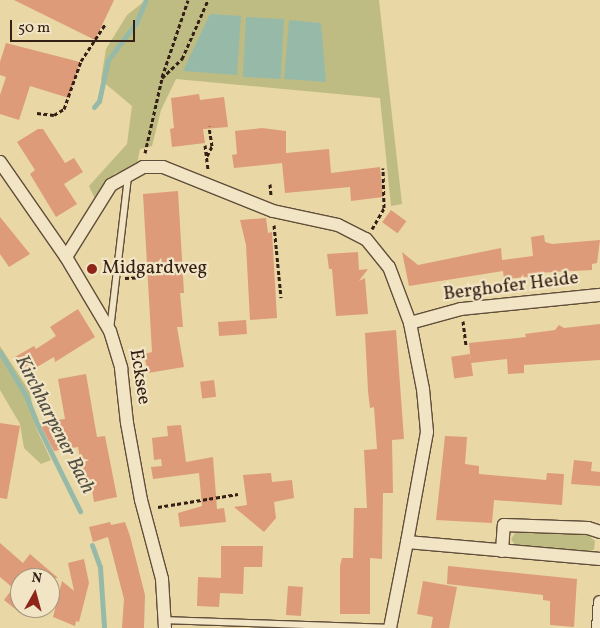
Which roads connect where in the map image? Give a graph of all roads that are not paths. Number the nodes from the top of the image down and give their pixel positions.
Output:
1 (0, 162) edge
2 (128, 174) junction
3 (66, 257) junction
4 (600, 295) edge
5 (410, 323) junction
6 (110, 331) junction
7 (600, 532) edge
8 (407, 542) junction
9 (502, 551) junction
10 (600, 559) edge
11 (600, 602) edge
12 (165, 624) edge
13 (390, 628) edge
14 (598, 628) edge

1 - 3 street, Ecksee
2 - 3 street
2 - 5 street
2 - 6 lane
3 - 6 street, Ecksee
4 - 5 street, Berghofer Heide
5 - 8 street
6 - 12 street, Ecksee
7 - 9 street
8 - 9 street
8 - 13 street
9 - 10 street
11 - 14 street
12 - 13 lane

